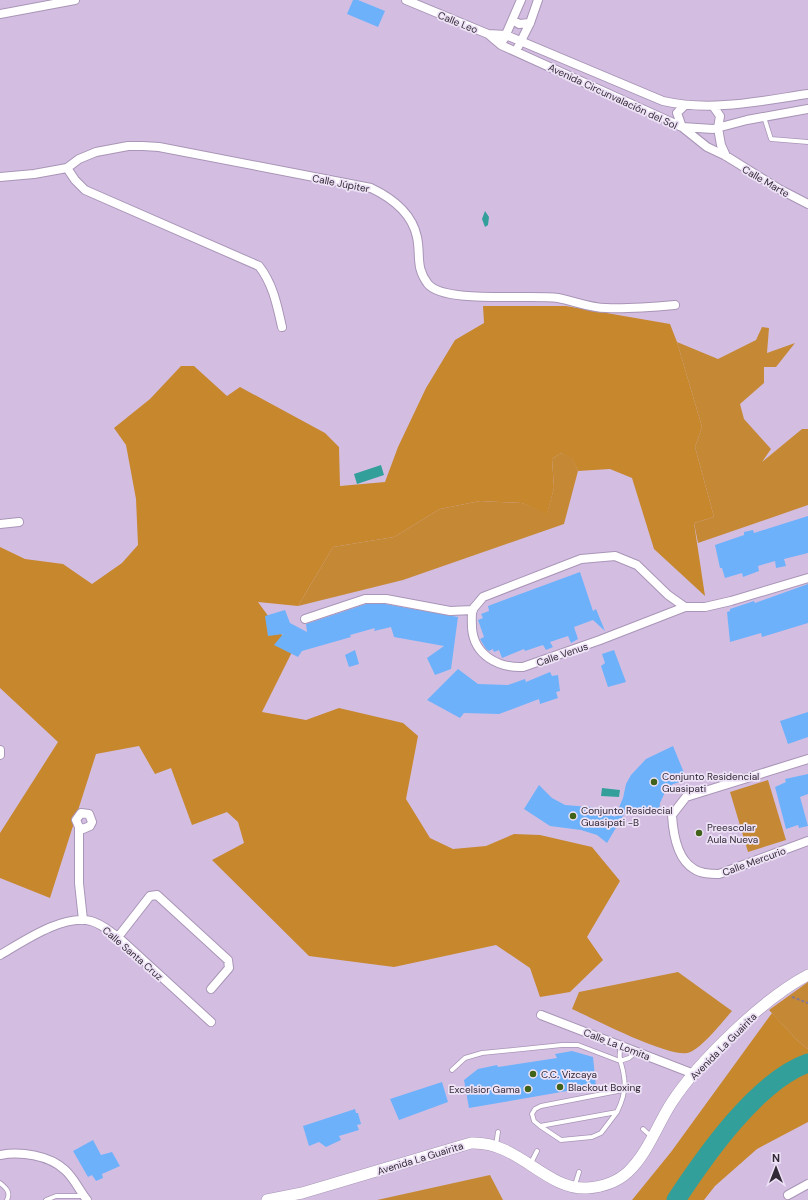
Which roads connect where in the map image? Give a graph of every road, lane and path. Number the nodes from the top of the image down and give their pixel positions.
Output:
1 (75, 0) edge
2 (406, 0) edge
3 (520, 0) edge
4 (538, 0) edge
5 (0, 14) edge
6 (513, 20) junction
7 (530, 23) junction
8 (488, 34) junction
9 (506, 35) junction
10 (521, 42) junction
11 (501, 45) junction
12 (516, 51) junction
13 (808, 94) edge
14 (685, 105) junction
15 (713, 106) junction
16 (808, 110) edge
17 (764, 117) junction
18 (682, 127) junction
19 (718, 128) junction
20 (808, 142) edge
21 (726, 156) junction
22 (67, 168) junction
23 (0, 177) edge
24 (808, 204) edge
25 (675, 304) dead end
26 (282, 327) dead end
27 (18, 522) dead end
28 (0, 524) edge
29 (808, 578) edge
30 (685, 607) junction
31 (473, 610) junction
32 (305, 619) dead end
33 (0, 750) edge
34 (0, 755) edge
35 (808, 759) edge
36 (79, 827) dead end
37 (808, 841) edge
38 (83, 920) junction
39 (118, 937) junction
40 (0, 955) edge
41 (808, 975) edge
42 (211, 989) dead end
43 (796, 993) dead end
44 (808, 1003) edge
45 (541, 1015) dead end
46 (211, 1022) dead end
47 (622, 1046) junction
48 (636, 1051) junction
49 (620, 1061) junction
50 (452, 1070) dead end
51 (694, 1074) junction
52 (623, 1090) junction
53 (617, 1112) junction
54 (540, 1126) junction
55 (643, 1129) dead end
56 (498, 1132) dead end
57 (652, 1137) junction
58 (496, 1145) junction
59 (537, 1151) dead end
60 (0, 1155) edge
61 (530, 1164) junction
62 (579, 1172) dead end
63 (0, 1183) edge
64 (808, 1184) edge
65 (575, 1187) junction
66 (788, 1195) dead end
67 (85, 1198) edge
68 (7, 1200) edge
69 (46, 1200) edge
70 (267, 1200) edge

1 - 5 street
2 - 8 street, Calle Leo
3 - 6 street
4 - 7 street
6 - 7 street
6 - 9 street
7 - 10 street
8 - 9 street, Calle Leo
8 - 11 street, Calle Leo
9 - 10 street, Avenida Circunvalación del Sol
9 - 11 street
10 - 12 street
10 - 14 street, Avenida Circunvalación del Sol
11 - 12 street, Avenida Circunvalación del Sol
12 - 18 street, Avenida Circunvalación del Sol
13 - 15 street, Avenida Circunvalación del Sol
14 - 15 street, Avenida Circunvalación del Sol
14 - 18 street
15 - 19 street
16 - 17 street, Avenida Circunvalación del Sol
17 - 19 street, Avenida Circunvalación del Sol
17 - 20 lane
18 - 19 street, Avenida Circunvalación del Sol
18 - 21 street, Calle Marte
19 - 21 street
21 - 24 street, Calle Marte
22 - 23 street
22 - 25 street, Calle Júpiter
22 - 26 street
27 - 28 street
29 - 30 street, Calle Venus
30 - 31 street
30 - 31 street, Calle Venus
31 - 32 street
33 - 34 street
35 - 37 street, Calle Mercurio
36 - 38 street
38 - 39 street, Calle Santa Cruz
38 - 40 street, Calle Santa Cruz
39 - 42 street
39 - 46 street, Calle Santa Cruz
41 - 51 street, Avenida La Guairita
43 - 44 path
45 - 47 street, Calle La Lomita
47 - 48 street, Calle La Lomita
47 - 49 lane
48 - 49 lane
48 - 51 street, Calle La Lomita
49 - 50 lane
49 - 52 lane
51 - 57 street, Avenida La Guairita
52 - 53 lane
52 - 54 lane
53 - 54 lane
53 - 54 lane
55 - 57 lane
56 - 58 lane
57 - 65 street, Avenida La Guairita
58 - 61 street, Avenida La Guairita
58 - 70 street, Avenida La Guairita
59 - 61 lane
60 - 67 street
61 - 65 street, Avenida La Guairita
62 - 65 lane
63 - 68 lane
64 - 66 street
67 - 69 lane

